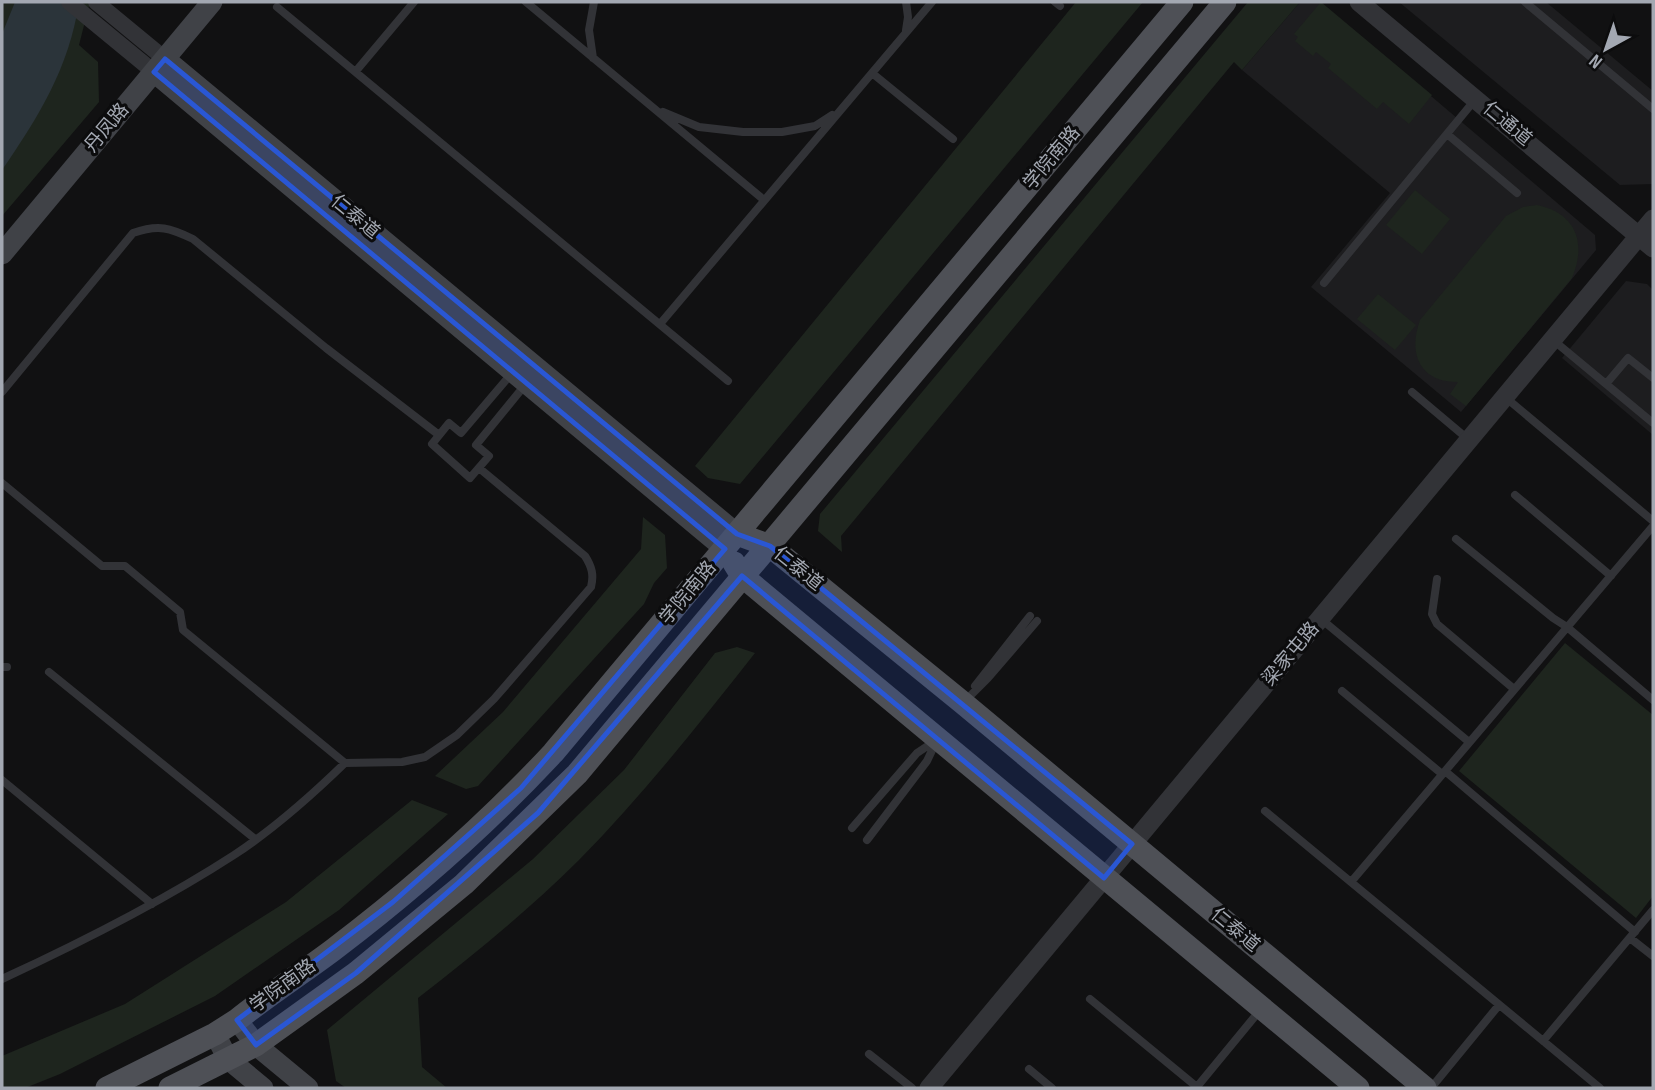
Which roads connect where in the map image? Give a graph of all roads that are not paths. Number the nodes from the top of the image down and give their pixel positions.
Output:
1 (69, 2) edge
2 (96, 2) edge
3 (212, 2) edge
4 (414, 2) edge
5 (526, 2) edge
6 (594, 2) edge
7 (906, 2) edge
8 (932, 2) edge
9 (1182, 2) edge
10 (1225, 2) edge
11 (1359, 2) edge
12 (1525, 2) edge
13 (277, 7) dead end
14 (905, 33) junction
15 (593, 58) junction
16 (159, 66) junction
17 (356, 71) junction
18 (872, 73) junction
19 (1476, 98) junction
20 (652, 107) junction
21 (1653, 109) edge
22 (840, 110) junction
23 (1447, 134) junction
24 (953, 139) dead end
25 (1517, 193) dead end
26 (764, 200) junction
27 (1653, 219) edge
28 (1646, 242) edge
29 (2, 254) edge
30 (1324, 283) dead end
31 (660, 324) junction
32 (1552, 340) junction
33 (520, 377) junction
34 (1653, 378) edge
35 (727, 381) dead end
36 (1606, 384) junction
37 (2, 392) edge
38 (1412, 392) dead end
39 (1505, 397) junction
40 (1653, 423) edge
41 (461, 433) junction
42 (439, 435) junction
43 (1469, 440) junction
44 (476, 445) junction
45 (479, 468) junction
46 (2, 483) edge
47 (1515, 495) dead end
48 (1653, 523) edge
49 (1456, 539) dead end
50 (731, 541) junction
51 (770, 546) junction
52 (742, 576) junction
53 (1611, 576) junction
54 (1437, 579) dead end
55 (1033, 619) dead end
56 (1320, 619) junction
57 (1567, 627) junction
58 (49, 672) dead end
59 (1514, 690) junction
60 (1342, 691) dead end
61 (1653, 700) edge
62 (963, 703) junction
63 (937, 739) junction
64 (1469, 742) junction
65 (345, 763) junction
66 (1444, 773) junction
67 (2, 780) edge
68 (1265, 811) dead end
69 (852, 828) dead end
70 (255, 839) junction
71 (867, 840) dead end
72 (1132, 844) junction
73 (1104, 878) junction
74 (1351, 882) junction
75 (152, 904) junction
76 (1653, 910) edge
77 (1633, 935) junction
78 (1653, 956) edge
79 (2, 979) edge
80 (1090, 999) dead end
81 (1499, 1005) junction
82 (1261, 1008) junction
83 (237, 1020) junction
84 (215, 1034) junction
85 (1543, 1041) junction
86 (256, 1045) junction
87 (869, 1054) dead end
88 (228, 1059) junction
89 (1029, 1069) dead end
90 (933, 1087) edge
91 (107, 1088) edge
92 (170, 1088) edge
93 (263, 1088) edge
94 (308, 1088) edge
95 (912, 1088) edge
96 (1052, 1088) edge
97 (1197, 1088) edge
98 (1358, 1088) edge
99 (1425, 1088) edge
100 (1431, 1088) edge
101 (1600, 1088) edge

1 - 16 street
2 - 16 street
3 - 16 main road, 丹凤路
4 - 17 lane
5 - 15 lane
6 - 15 lane
7 - 14 lane
8 - 14 lane
9 - 50 main road, 学院南路
10 - 51 main road, 学院南路
11 - 19 street, 仁通道
12 - 21 lane
13 - 17 lane
14 - 18 lane
15 - 20 lane
16 - 29 main road, 丹凤路
16 - 33 main road, 仁泰道
16 - 50 main road, 仁泰道
17 - 31 lane
18 - 22 lane
18 - 24 lane
19 - 23 lane
19 - 28 street, 仁通道
20 - 22 lane
20 - 26 lane
22 - 26 lane
23 - 25 lane
23 - 30 lane
26 - 31 lane
27 - 28 street, 梁家屯路
28 - 32 street, 梁家屯路
31 - 35 lane
32 - 36 lane
32 - 39 street, 梁家屯路
33 - 41 lane
33 - 44 lane
33 - 50 main road, 仁泰道
34 - 36 lane
36 - 40 lane
37 - 42 lane
38 - 43 lane
39 - 43 street, 梁家屯路
39 - 48 lane
41 - 42 lane
41 - 44 lane
42 - 45 lane
43 - 56 street, 梁家屯路
44 - 45 lane
45 - 65 lane
46 - 65 lane
47 - 53 lane
48 - 53 lane
49 - 57 lane
50 - 51 main road, 仁泰道
50 - 52 main road, 仁泰道
50 - 83 main road, 学院南路
51 - 52 main road, 学院南路
51 - 62 main road, 仁泰道
52 - 63 main road, 仁泰道
52 - 86 main road, 学院南路
53 - 57 lane
54 - 59 lane
55 - 62 lane
56 - 64 lane
56 - 72 street, 梁家屯路
57 - 59 lane
57 - 61 lane
58 - 70 lane
59 - 64 lane
60 - 66 lane
62 - 72 main road, 仁泰道
63 - 69 lane
63 - 71 lane
63 - 73 main road, 仁泰道
64 - 66 lane
65 - 70 lane
66 - 74 lane
66 - 77 lane
67 - 75 lane
68 - 74 lane
70 - 75 lane
72 - 73 street, 梁家屯路
72 - 99 main road, 仁泰道
73 - 82 main road, 仁泰道
73 - 90 street, 梁家屯路
74 - 81 lane
75 - 79 lane
76 - 77 lane
77 - 78 lane
77 - 85 lane
80 - 97 lane
81 - 85 lane
81 - 100 lane
82 - 97 lane
82 - 98 main road, 仁泰道
83 - 84 main road, 学院南路
83 - 86 main road
84 - 88 main road
84 - 91 main road, 学院南路
85 - 101 lane
86 - 88 main road, 学院南路
86 - 94 main road
87 - 95 lane
88 - 92 main road, 学院南路
88 - 93 main road
89 - 96 lane

